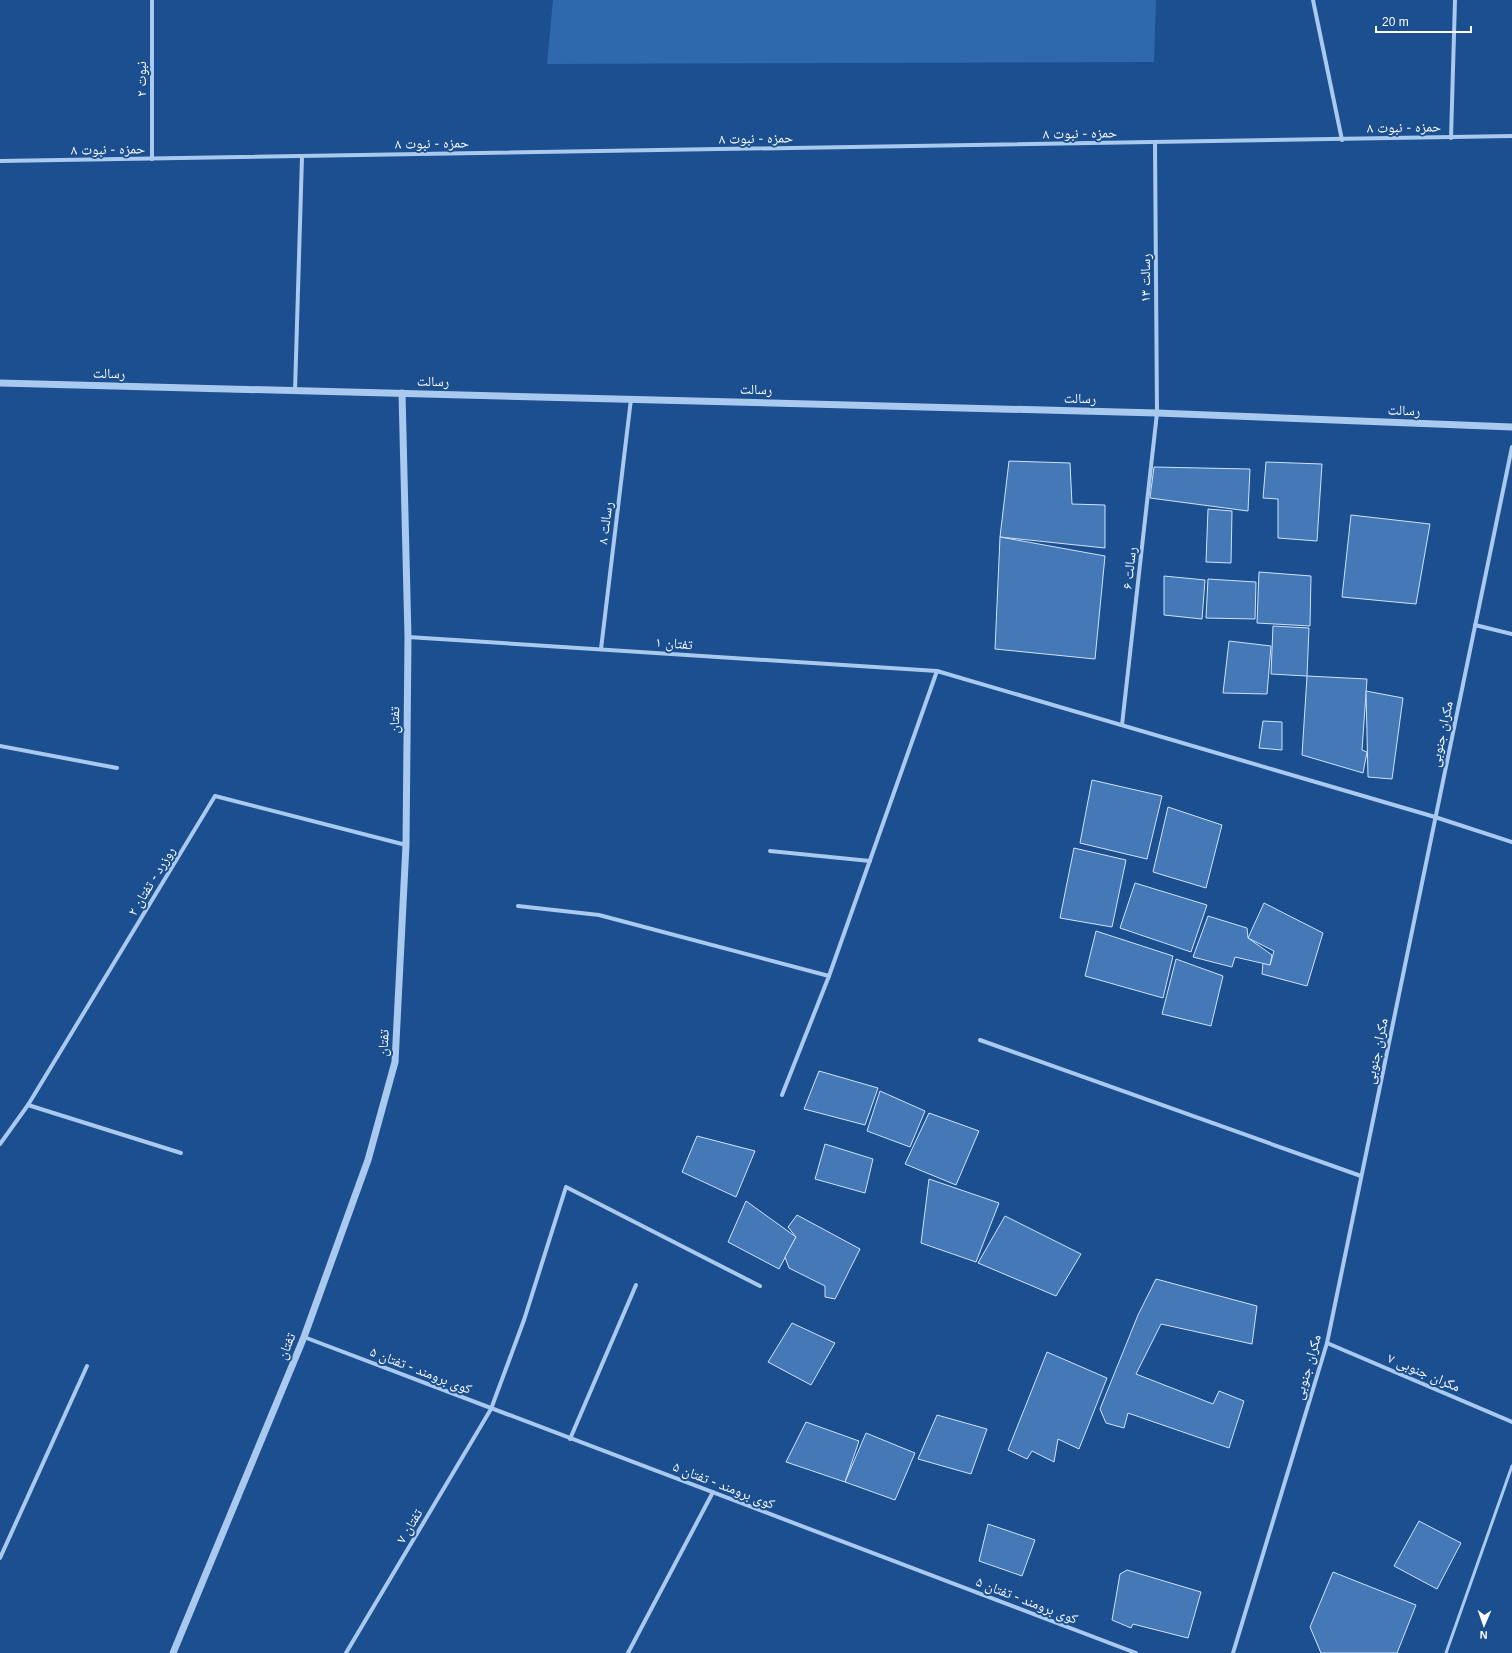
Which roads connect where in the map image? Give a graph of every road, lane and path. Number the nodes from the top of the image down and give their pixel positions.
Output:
1 (152, 0) edge
2 (1313, 0) edge
3 (1455, 0) edge
4 (1512, 136) edge
5 (1451, 138) junction
6 (1342, 140) junction
7 (1156, 142) junction
8 (302, 157) junction
9 (152, 159) junction
10 (0, 161) edge
11 (0, 383) edge
12 (295, 391) junction
13 (402, 393) junction
14 (631, 399) junction
15 (1157, 413) junction
16 (1512, 427) edge
17 (1512, 447) edge
18 (1475, 626) junction
19 (1512, 634) edge
20 (408, 637) junction
21 (601, 649) junction
22 (938, 671) junction
23 (1122, 725) junction
24 (0, 746) edge
25 (117, 768) dead end
26 (1435, 817) junction
27 (1512, 842) edge
28 (406, 845) junction
29 (770, 851) dead end
30 (870, 861) junction
31 (518, 906) dead end
32 (829, 976) junction
33 (980, 1040) dead end
34 (782, 1095) dead end
35 (28, 1105) junction
36 (0, 1144) edge
37 (181, 1153) dead end
38 (1361, 1176) junction
39 (636, 1285) dead end
40 (760, 1286) dead end
41 (304, 1337) junction
42 (1326, 1343) junction
43 (87, 1366) dead end
44 (491, 1409) junction
45 (1512, 1422) edge
46 (570, 1439) junction
47 (1512, 1466) edge
48 (713, 1492) junction
49 (0, 1558) edge
50 (173, 1653) edge
51 (346, 1653) edge
52 (628, 1653) edge
53 (1136, 1653) edge
54 (1233, 1653) edge
55 (1446, 1653) edge

1 - 9 street, نبوت ۲
2 - 6 street
3 - 5 street
4 - 5 street, حمزه - نبوت ۸
5 - 6 street, حمزه - نبوت ۸
6 - 7 street, حمزه - نبوت ۸
7 - 8 street, حمزه - نبوت ۸
7 - 15 street, رسالت ۱۳
8 - 9 street, حمزه - نبوت ۸
8 - 12 street
9 - 10 street, حمزه - نبوت ۸
11 - 12 street, رسالت
12 - 13 street, رسالت
13 - 14 street, رسالت
13 - 20 street, تفتان
14 - 15 street, رسالت
14 - 21 street, رسالت ۸
15 - 16 street, رسالت
15 - 23 street, رسالت ۶
17 - 18 street, مکران جنوبی
18 - 19 street
18 - 26 street, مکران جنوبی
20 - 21 street, تفتان ۱
20 - 28 street, تفتان
21 - 22 street, تفتان ۱
22 - 23 street, تفتان ۱
22 - 30 street
23 - 26 street, تفتان ۱
24 - 25 street
26 - 27 street, تفتان ۱
26 - 38 street, مکران جنوبی
28 - 35 street, روزرد - تفتان ۲
28 - 41 street, تفتان
29 - 30 street
30 - 32 street
31 - 32 street
32 - 34 street
33 - 38 street
35 - 36 street, روزرد - تفتان ۲
35 - 37 street
38 - 42 street, مکران جنوبی
39 - 46 street
40 - 44 street, تفتان ۷
41 - 44 street, کوی برومند - تفتان ۵
41 - 50 street, تفتان
42 - 45 street, مکران جنوبی ۷
42 - 54 street, مکران جنوبی
43 - 49 street
44 - 46 street, کوی برومند - تفتان ۵
44 - 51 street, تفتان ۷
46 - 48 street, کوی برومند - تفتان ۵
47 - 55 lane
48 - 52 street
48 - 53 street, کوی برومند - تفتان ۵

